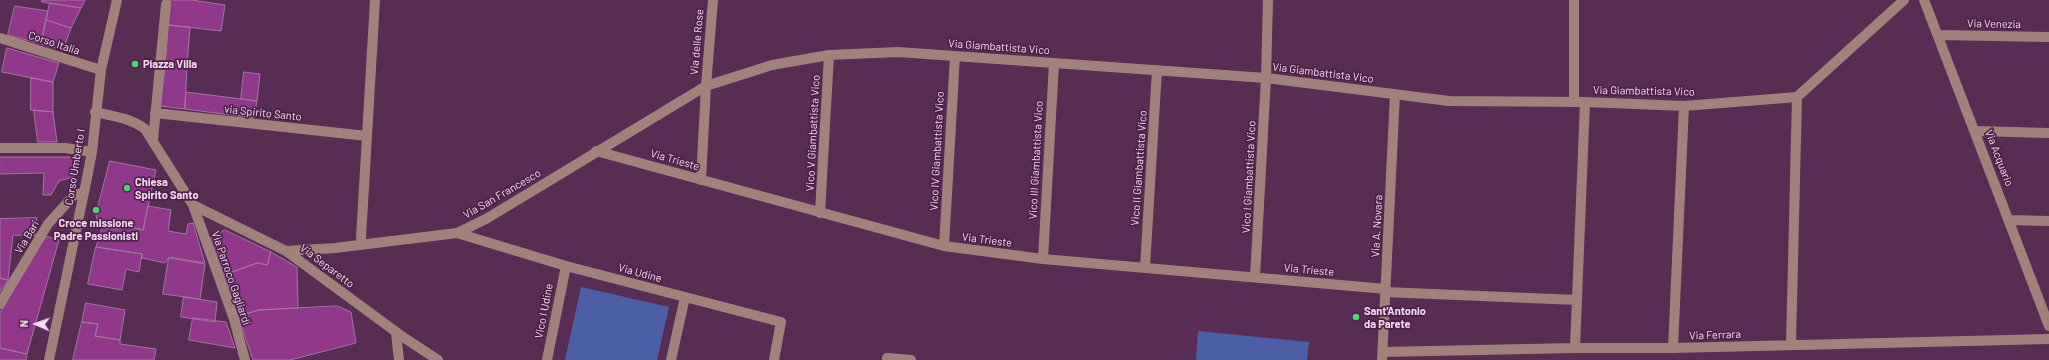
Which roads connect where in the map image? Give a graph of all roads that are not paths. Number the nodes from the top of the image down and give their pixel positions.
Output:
1 (117, 0) edge
2 (375, 0) edge
3 (713, 0) edge
4 (1268, 0) edge
5 (1574, 0) edge
6 (1904, 0) edge
7 (1924, 0) edge
8 (166, 4) dead end
9 (1938, 34) junction
10 (2049, 37) edge
11 (0, 38) edge
12 (829, 55) junction
13 (955, 56) junction
14 (1054, 63) junction
15 (101, 70) junction
16 (1157, 70) junction
17 (1266, 78) junction
18 (706, 86) junction
19 (1395, 94) junction
20 (1797, 97) junction
21 (1574, 102) junction
22 (1585, 102) junction
23 (1684, 106) junction
24 (95, 112) junction
25 (155, 113) junction
26 (1976, 130) junction
27 (2049, 133) edge
28 (367, 136) junction
29 (153, 140) junction
30 (0, 148) edge
31 (596, 151) junction
32 (92, 152) junction
33 (701, 180) junction
34 (84, 193) junction
35 (193, 205) junction
36 (820, 213) junction
37 (2009, 220) junction
38 (2049, 221) edge
39 (457, 233) junction
40 (361, 238) dead end
41 (944, 246) junction
42 (286, 251) junction
43 (1043, 259) junction
44 (566, 266) junction
45 (1145, 267) junction
46 (1255, 277) junction
47 (1386, 291) junction
48 (685, 297) junction
49 (1577, 300) junction
50 (2044, 301) edge
51 (0, 304) edge
52 (2049, 326) edge
53 (396, 333) junction
54 (2049, 339) edge
55 (1791, 344) junction
56 (1575, 348) junction
57 (1673, 348) junction
58 (1382, 356) edge
59 (49, 360) edge
60 (245, 360) edge
61 (399, 360) edge
62 (438, 360) edge
63 (547, 360) edge
64 (671, 360) edge
65 (774, 360) edge
66 (887, 360) edge
67 (911, 360) edge

1 - 15 street, Corso Umberto I
2 - 28 street
3 - 18 street, Via delle Rose
4 - 17 street, Vico I Giambattista Vico
5 - 21 street
6 - 20 street
7 - 9 street, Via Acquario
8 - 25 street
9 - 10 street, Via Venezia
9 - 26 street, Via Acquario
11 - 15 street, Corso Italia
12 - 13 street, Via Giambattista Vico
12 - 18 street, Via Giambattista Vico
12 - 36 street, Vico V Giambattista Vico
13 - 14 street, Via Giambattista Vico
13 - 41 street, Vico IV Giambattista Vico
14 - 16 street, Via Giambattista Vico
14 - 43 street, Vico III Giambattista Vico
15 - 24 street, Corso Umberto I
16 - 17 street, Via Giambattista Vico
16 - 45 street, Vico II Giambattista Vico
17 - 19 street, Via Giambattista Vico
17 - 46 street, Vico I Giambattista Vico
18 - 31 street, Via San Francesco
18 - 33 street, Via delle Rose
19 - 21 street, Via Giambattista Vico
19 - 47 street, Via A. Novara
20 - 23 street, Via Giambattista Vico
20 - 55 street
21 - 22 street, Via Giambattista Vico
22 - 23 street, Via Giambattista Vico
22 - 49 street
23 - 57 street
24 - 29 street
24 - 32 street, Corso Umberto I
25 - 28 street, via Spirito Santo
25 - 29 street
26 - 27 street
26 - 37 street, Via Acquario
28 - 40 street
29 - 35 street
30 - 32 street
31 - 33 street, Via Trieste
31 - 39 street, Via San Francesco
32 - 34 street, Corso Umberto I
33 - 36 street, Via Trieste
34 - 51 street, Via Bari
34 - 59 street, Corso Umberto I
35 - 42 street, Via Separetto
35 - 60 street, Via Parroco Gagliardi
36 - 41 street, Via Trieste
37 - 38 street
37 - 50 street, Via Acquario
39 - 42 street, Via San Francesco
39 - 44 street, Via Udine
41 - 43 street, Via Trieste
42 - 53 street, Via Separetto
43 - 45 street, Via Trieste
44 - 48 street, Via Udine
44 - 63 street, Vico I Udine
45 - 46 street, Via Trieste
46 - 47 street, Via Trieste
47 - 49 street, Via Trieste
47 - 58 street, Via A. Novara
48 - 64 street
48 - 65 street, Via Udine
49 - 56 street
50 - 52 street, Via Acquario
53 - 61 street
53 - 62 street, Via Separetto
54 - 55 street, Via Ferrara
55 - 57 street, Via Ferrara
56 - 57 street, Via Ferrara
56 - 58 street, Via Ferrara
66 - 67 street

